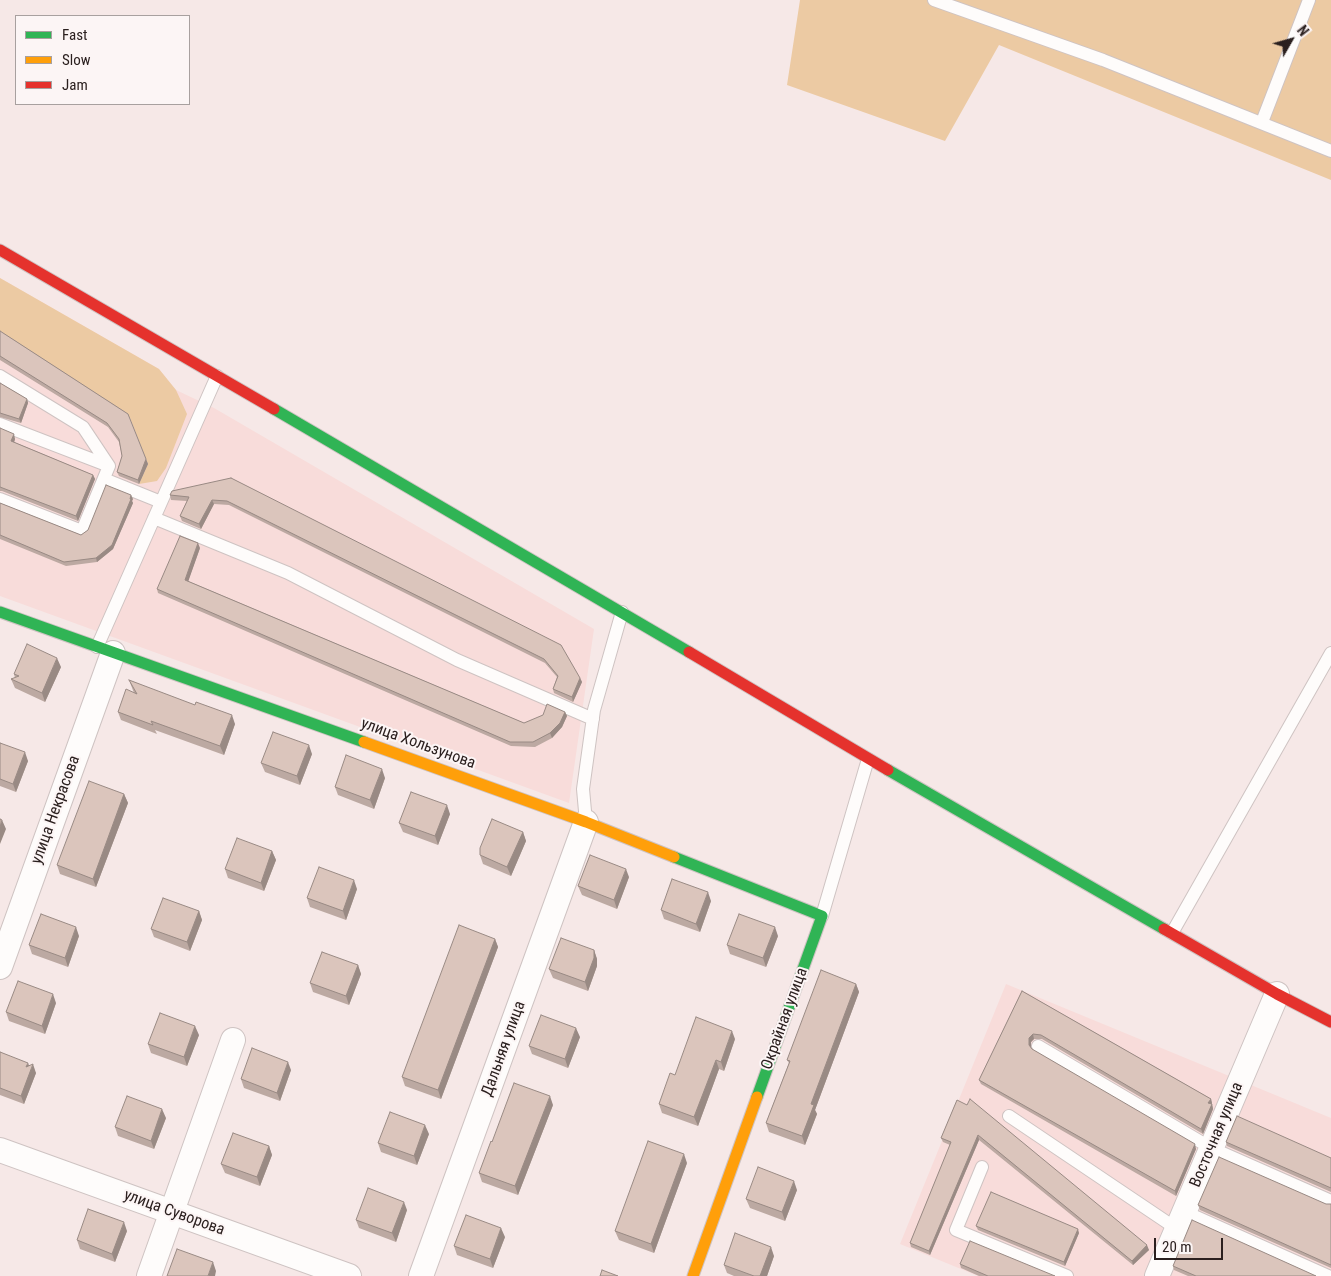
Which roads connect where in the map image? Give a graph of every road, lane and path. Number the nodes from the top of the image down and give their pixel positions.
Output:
1 (934, 0) edge
2 (1309, 0) edge
3 (955, 2) edge
4 (1262, 122) junction
5 (1331, 151) edge
6 (0, 250) edge
7 (0, 376) edge
8 (217, 376) junction
9 (0, 424) edge
10 (109, 466) junction
11 (104, 479) junction
12 (0, 498) edge
13 (161, 502) junction
14 (154, 518) junction
15 (0, 612) edge
16 (622, 612) junction
17 (105, 650) junction
18 (1331, 654) edge
19 (593, 719) junction
20 (868, 759) junction
21 (586, 822) junction
22 (822, 916) junction
23 (1172, 933) junction
24 (0, 967) edge
25 (1277, 994) junction
26 (1331, 1022) edge
27 (233, 1040) dead end
28 (1038, 1046) dead end
29 (1009, 1116) dead end
30 (1212, 1148) junction
31 (0, 1150) edge
32 (982, 1166) dead end
33 (1331, 1201) edge
34 (172, 1212) junction
35 (1181, 1220) junction
36 (149, 1276) edge
37 (349, 1276) edge
38 (421, 1276) edge
39 (693, 1276) edge
40 (1067, 1276) edge
41 (1157, 1276) edge
42 (1328, 1276) edge

1 - 3 lane
2 - 4 lane
3 - 4 lane
4 - 5 lane
6 - 8 main road
7 - 10 lane
8 - 13 lane
8 - 16 main road
9 - 10 lane
10 - 11 lane
11 - 12 lane
11 - 13 lane
13 - 14 lane
14 - 17 lane
14 - 19 lane
15 - 17 main road, улица Хользунова
16 - 19 lane
16 - 20 main road
17 - 21 main road, улица Хользунова
17 - 24 street, улица Некрасова
18 - 23 lane
19 - 21 lane
20 - 22 lane, Окрайная улица
20 - 23 main road
21 - 22 main road, улица Хользунова
21 - 38 street, Дальняя улица
22 - 39 main road, Окрайная улица
23 - 25 main road
25 - 26 main road
25 - 30 street, Восточная улица
27 - 34 street
28 - 30 lane
29 - 35 lane
30 - 33 lane
30 - 35 street, Восточная улица
31 - 34 street, улица Суворова
32 - 40 lane
34 - 36 street
34 - 37 street, улица Суворова
35 - 41 street, Восточная улица
35 - 42 lane

